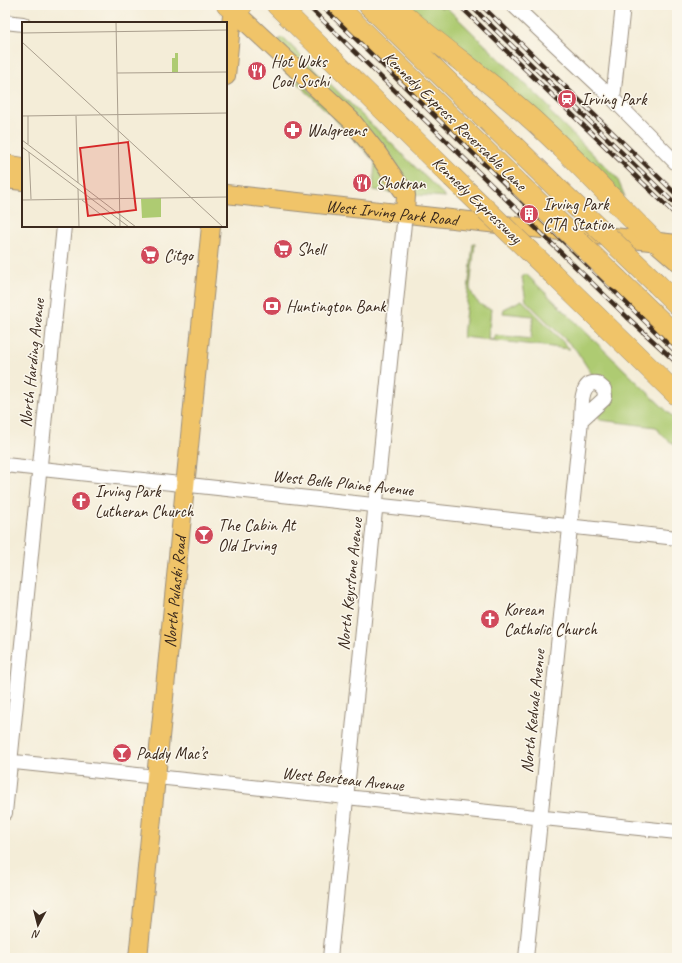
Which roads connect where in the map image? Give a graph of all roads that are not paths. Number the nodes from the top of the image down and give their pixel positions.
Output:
1 (277, 5) edge
2 (336, 5) edge
3 (369, 5) edge
4 (393, 5) edge
5 (513, 5) edge
6 (623, 5) edge
7 (233, 6) edge
8 (5, 22) edge
9 (22, 24) edge
10 (228, 46) edge
11 (227, 61) edge
12 (613, 99) junction
13 (5, 164) edge
14 (677, 164) edge
15 (22, 167) edge
16 (5, 179) edge
17 (22, 181) edge
18 (227, 194) edge
19 (405, 213) junction
20 (64, 227) edge
21 (211, 227) edge
22 (654, 241) junction
23 (677, 244) edge
24 (677, 261) edge
25 (677, 304) edge
26 (677, 337) edge
27 (677, 395) edge
28 (581, 420) dead end
29 (5, 465) edge
30 (39, 469) junction
31 (185, 484) junction
32 (376, 505) junction
33 (570, 526) junction
34 (677, 538) edge
35 (8, 762) edge
36 (156, 777) junction
37 (346, 797) junction
38 (5, 814) edge
39 (541, 818) junction
40 (677, 832) edge
41 (138, 958) edge
42 (330, 958) edge
43 (526, 958) edge

1 - 27 highway, Kennedy Expressway, bridge
2 - 26 highway, Kennedy Express Reversable Lane, bridge
3 - 25 highway, bridge
4 - 22 highway
5 - 12 street
6 - 12 street
7 - 10 main road
7 - 19 main road
8 - 9 street
10 - 11 main road
12 - 14 street
13 - 15 main road
16 - 17 main road
18 - 19 main road, West Irving Park Road
19 - 22 main road, West Irving Park Road
19 - 32 street, North Keystone Avenue
20 - 30 street, North Harding Avenue
21 - 31 main road, North Pulaski Road
22 - 23 main road, West Irving Park Road
22 - 24 main road
28 - 33 street, North Kedvale Avenue
29 - 30 street, West Belle Plaine Avenue
30 - 31 street, West Belle Plaine Avenue
30 - 35 street, North Harding Avenue
31 - 32 street, West Belle Plaine Avenue
31 - 36 main road, North Pulaski Road
32 - 33 street, West Belle Plaine Avenue
32 - 37 street, North Keystone Avenue
33 - 34 street, West Belle Plaine Avenue
33 - 39 street, North Kedvale Avenue
35 - 36 street, West Berteau Avenue
35 - 38 street, North Harding Avenue
36 - 37 street, West Berteau Avenue
36 - 41 main road, North Pulaski Road
37 - 39 street, West Berteau Avenue
37 - 42 street, North Keystone Avenue
39 - 40 street, West Berteau Avenue
39 - 43 street, North Kedvale Avenue

